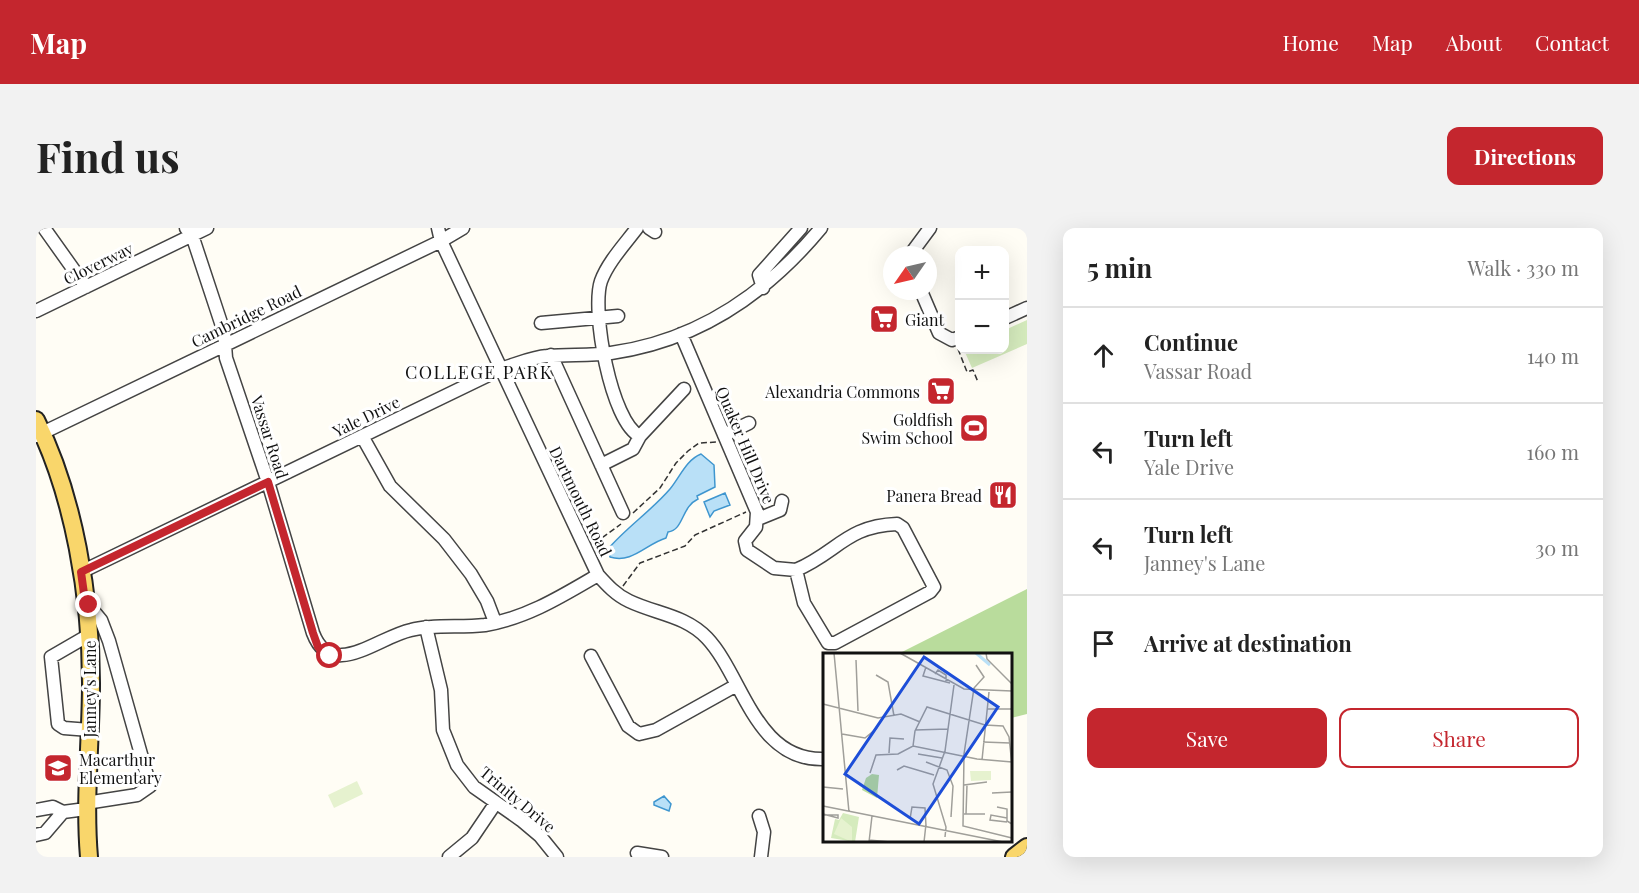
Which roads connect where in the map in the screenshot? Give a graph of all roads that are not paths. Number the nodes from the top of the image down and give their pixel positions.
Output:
1 (44, 228) edge
2 (207, 228) edge
3 (438, 228) edge
4 (463, 228) edge
5 (637, 228) edge
6 (801, 228) edge
7 (821, 228) edge
8 (930, 228) edge
9 (189, 232) edge
10 (441, 241) junction
11 (917, 246) edge
12 (86, 287) junction
13 (763, 288) junction
14 (925, 300) edge
15 (1027, 308) edge
16 (36, 311) edge
17 (618, 316) dead end
18 (1009, 316) edge
19 (600, 317) junction
20 (541, 323) dead end
21 (681, 334) junction
22 (955, 337) edge
23 (225, 344) junction
24 (603, 354) junction
25 (551, 355) junction
26 (500, 369) junction
27 (684, 389) dead end
28 (749, 423) dead end
29 (38, 430) edge
30 (362, 436) junction
31 (640, 436) junction
32 (725, 436) junction
33 (600, 465) junction
34 (268, 482) junction
35 (782, 501) dead end
36 (757, 514) junction
37 (626, 516) road end
38 (796, 570) junction
39 (81, 572) junction
40 (598, 575) junction
41 (85, 601) junction
42 (495, 622) junction
43 (426, 627) junction
44 (89, 635) junction
45 (591, 656) dead end
46 (735, 686) junction
47 (90, 730) junction
48 (823, 759) edge
49 (495, 804) junction
50 (86, 806) junction
51 (36, 810) edge
52 (63, 812) junction
53 (759, 816) dead end
54 (36, 835) edge
55 (1027, 847) edge
56 (637, 853) dead end
57 (89, 857) edge
58 (449, 857) edge
59 (557, 857) edge
60 (662, 857) edge
61 (761, 857) edge
62 (1014, 857) edge

1 - 12 street
2 - 9 street, Cloverway
3 - 10 street, Dartmouth Road
4 - 10 street, Cambridge Road
5 - 19 street
6 - 13 street
7 - 13 street, Yale Drive
8 - 11 street
9 - 12 street, Cloverway
9 - 23 street, Vassar Road
10 - 23 street, Cambridge Road
10 - 26 street, Dartmouth Road
12 - 16 street, Cloverway
13 - 21 street, Yale Drive
14 - 22 street
15 - 18 street
17 - 19 street
19 - 20 street
19 - 24 street
21 - 24 street, Yale Drive
21 - 32 street, Quaker Hill Drive
23 - 29 street, Cambridge Road
23 - 34 street, Vassar Road
24 - 25 street, Yale Drive
24 - 31 street
25 - 26 street, Yale Drive
25 - 33 street
26 - 30 street, Yale Drive
26 - 40 street, Dartmouth Road
27 - 31 street
28 - 32 street
29 - 39 main road, Janney's Lane
30 - 34 street, Yale Drive
30 - 42 street
31 - 33 street
32 - 36 street, Quaker Hill Drive
33 - 37 street
34 - 39 street, Yale Drive
34 - 43 street, Vassar Road
35 - 36 street
36 - 38 street, Quaker Hill Drive
38 - 38 street
39 - 41 main road, Janney's Lane
40 - 42 street
40 - 46 street, Dartmouth Road
41 - 44 main road, Janney's Lane
41 - 50 street
42 - 43 street
43 - 49 street, Trinity Drive
44 - 47 main road, Janney's Lane
44 - 47 street
45 - 46 street
46 - 48 street, Dartmouth Road
47 - 50 main road, Janney's Lane
49 - 58 street
49 - 59 street, Trinity Drive
50 - 52 street
50 - 57 main road, Janney's Lane
51 - 52 street
52 - 54 street
53 - 61 street
55 - 62 main road
56 - 60 street

